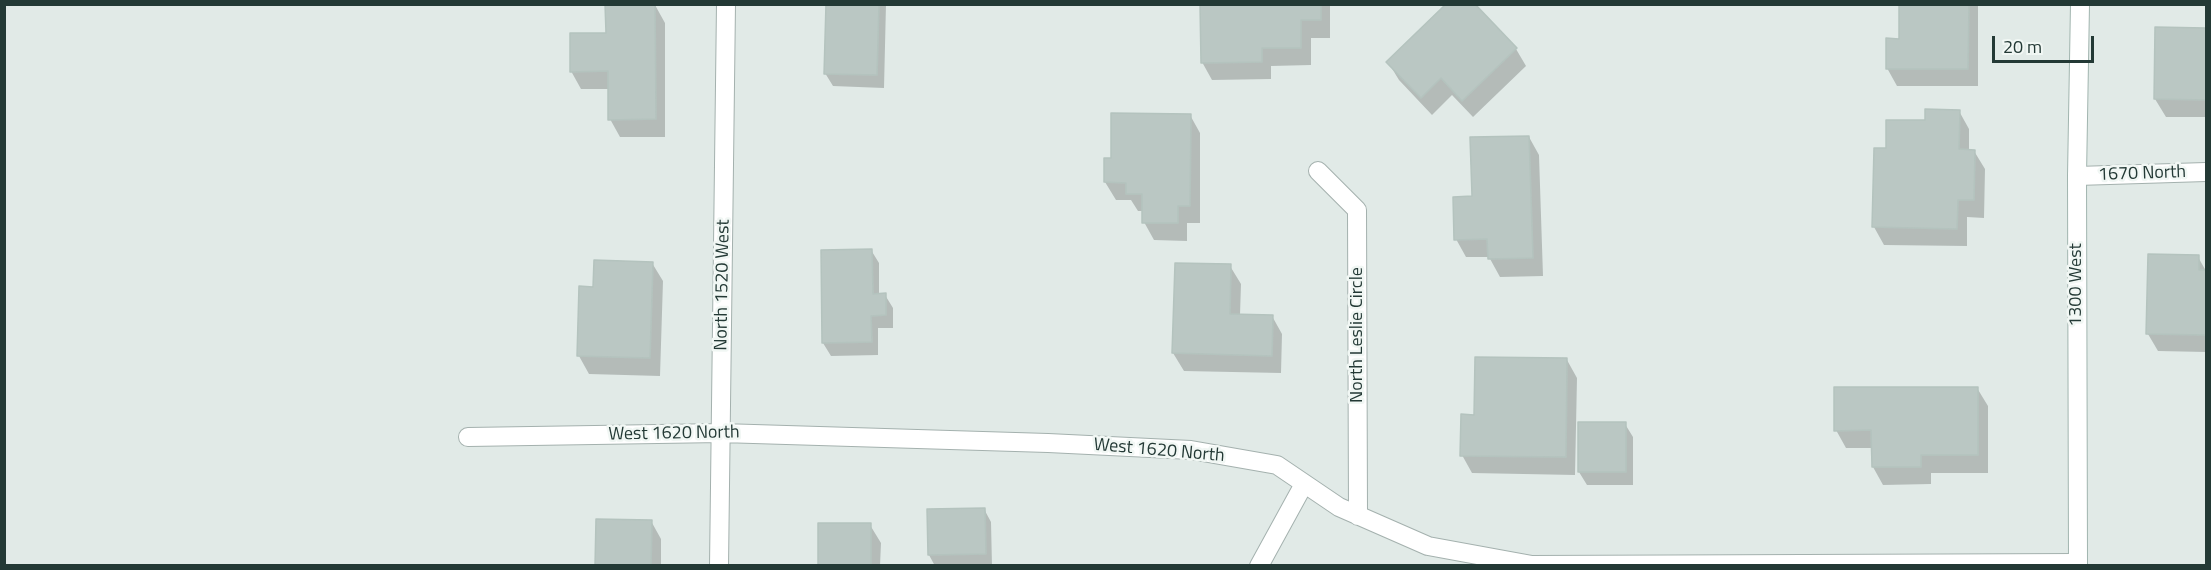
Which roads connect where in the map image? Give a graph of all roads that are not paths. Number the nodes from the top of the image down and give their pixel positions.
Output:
1 (726, 4) edge
2 (2080, 4) edge
3 (1318, 171) dead end
4 (2206, 172) edge
5 (2077, 176) junction
6 (721, 433) junction
7 (468, 437) dead end
8 (1305, 484) junction
9 (1358, 516) junction
10 (2078, 564) edge
11 (719, 566) edge
12 (1259, 566) edge

1 - 6 street, North 1520 West
2 - 5 street, 1300 West
3 - 9 street, North Leslie Circle
4 - 5 street, 1670 North
5 - 10 street, 1300 West
6 - 7 street, West 1620 North
6 - 8 street, West 1620 North
6 - 11 street, North 1520 West
8 - 9 street, West 1620 North
8 - 12 street
9 - 10 street, West 1620 North

